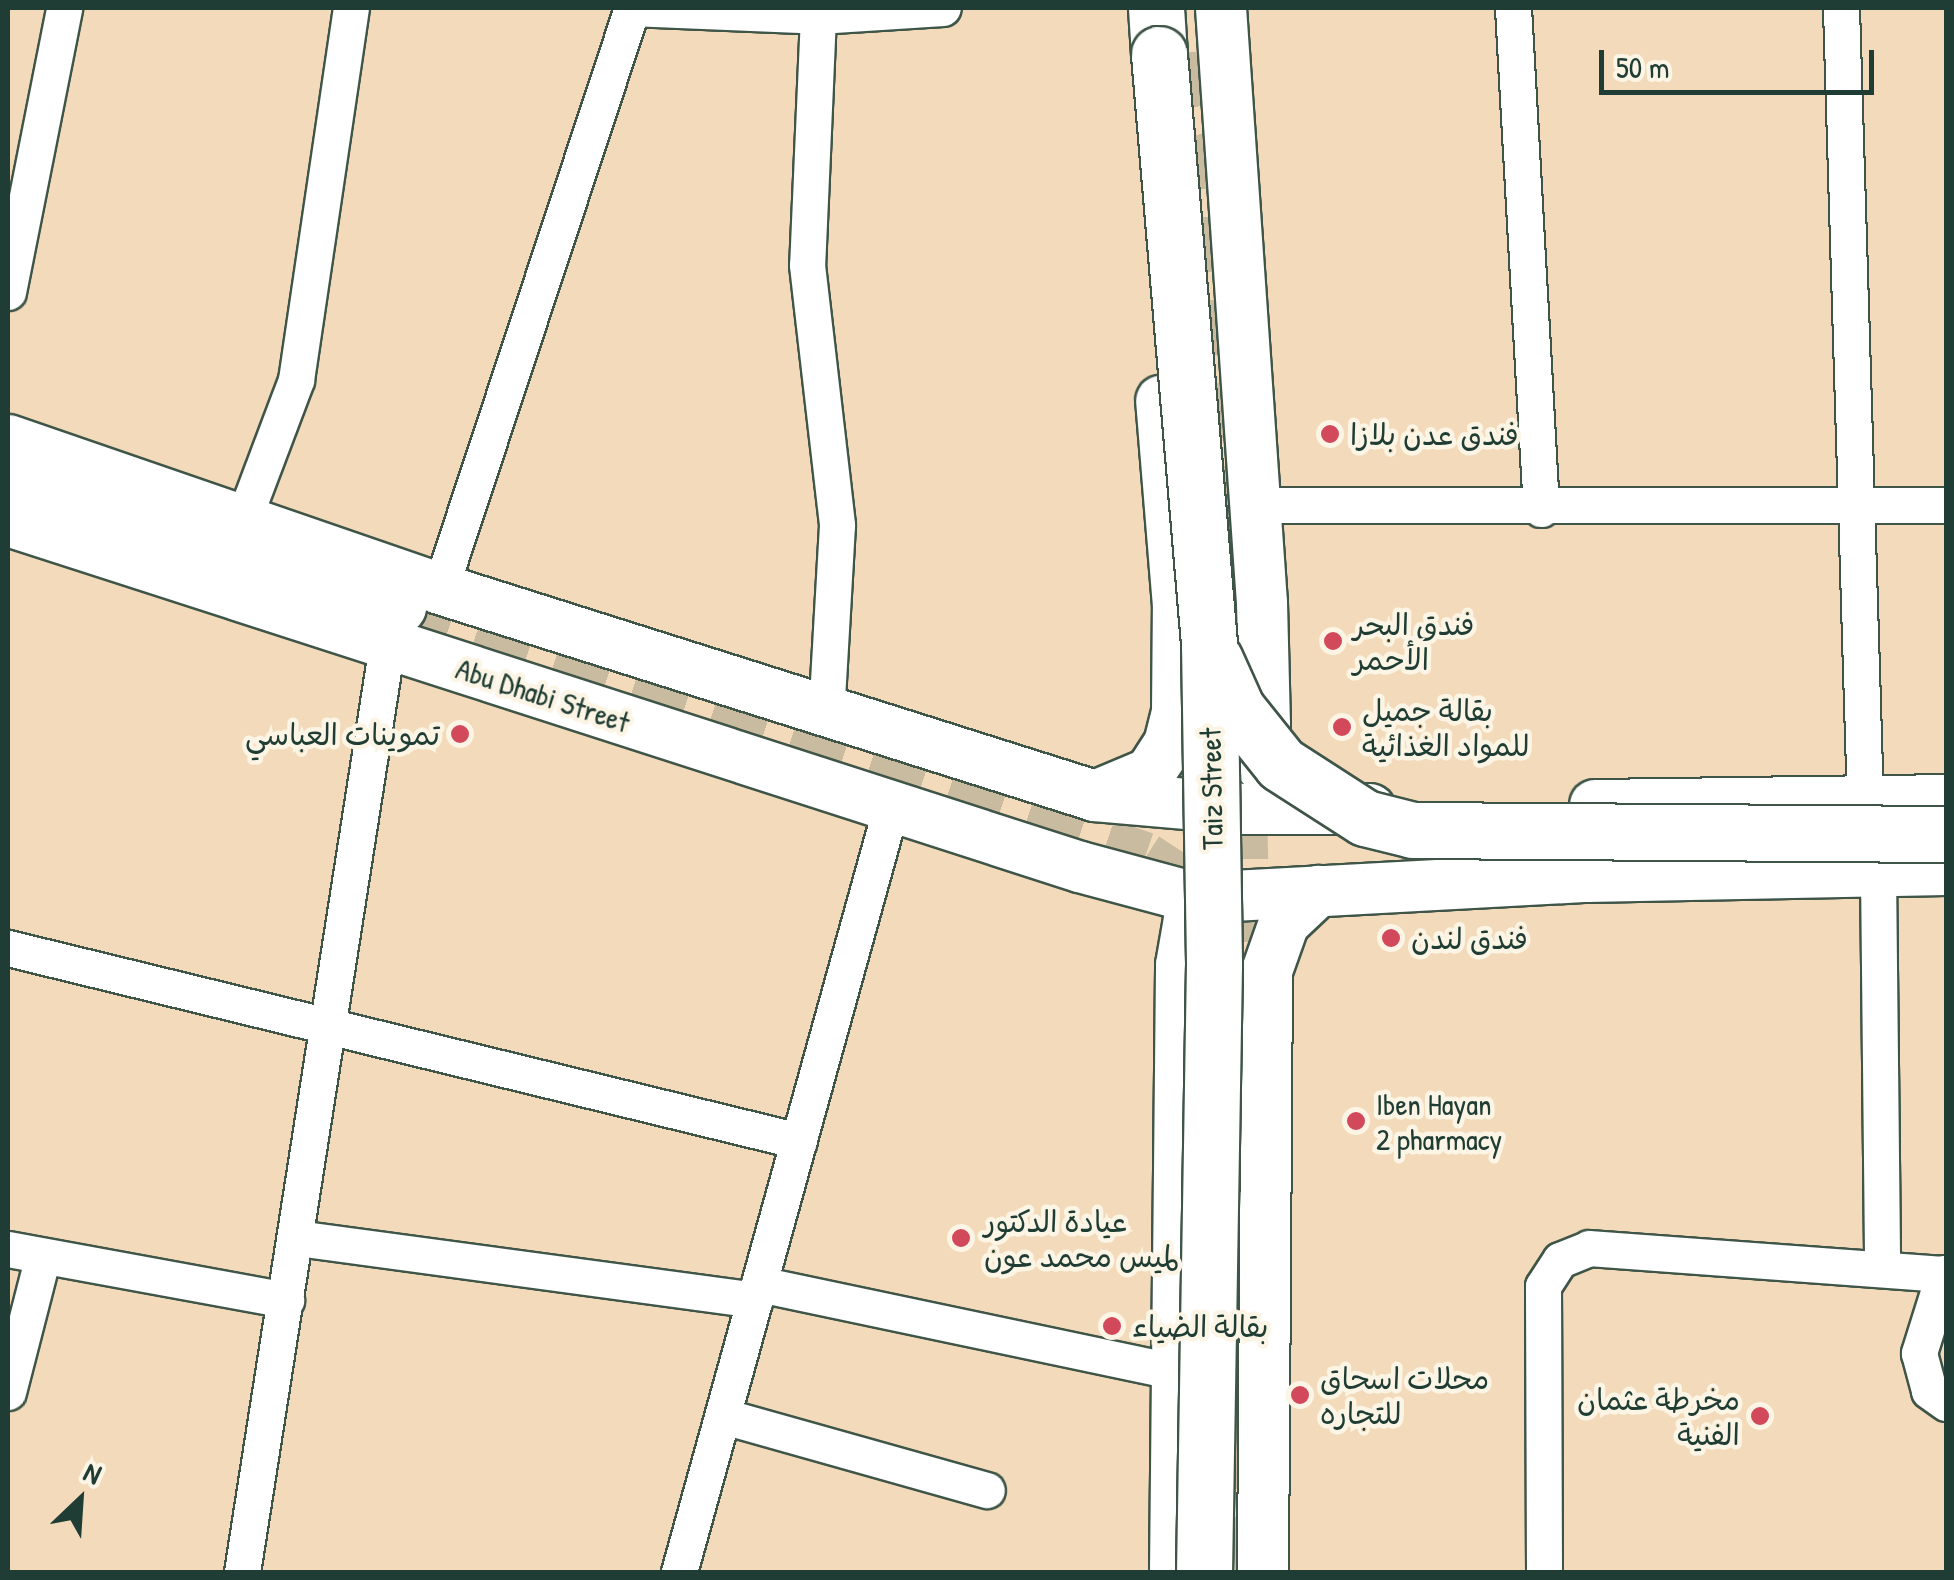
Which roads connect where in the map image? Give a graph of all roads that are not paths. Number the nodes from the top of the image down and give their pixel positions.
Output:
1 (64, 8) edge
2 (350, 8) edge
3 (632, 8) edge
4 (942, 8) edge
5 (1130, 8) edge
6 (1513, 8) edge
7 (1840, 8) edge
8 (818, 16) junction
9 (1185, 26) edge
10 (8, 292) edge
11 (8, 440) edge
12 (8, 474) edge
13 (1256, 505) junction
14 (1858, 506) junction
15 (1946, 506) edge
16 (1541, 509) junction
17 (8, 521) edge
18 (242, 523) junction
19 (1262, 603) junction
20 (408, 613) junction
21 (1193, 624) junction
22 (1265, 696) junction
23 (826, 715) junction
24 (954, 755) junction
25 (1096, 796) junction
26 (1946, 800) edge
27 (1864, 801) junction
28 (1580, 806) junction
29 (891, 807) junction
30 (1389, 808) junction
31 (1242, 809) junction
32 (1295, 810) junction
33 (941, 822) junction
34 (1946, 834) edge
35 (1080, 867) junction
36 (1946, 870) edge
37 (1878, 871) junction
38 (1586, 877) junction
39 (1130, 882) junction
40 (1318, 891) junction
41 (1196, 898) junction
42 (8, 948) edge
43 (1182, 965) junction
44 (330, 1031) junction
45 (799, 1141) junction
46 (1179, 1178) junction
47 (1264, 1179) junction
48 (296, 1238) junction
49 (8, 1249) edge
50 (43, 1256) junction
51 (1882, 1269) junction
52 (1945, 1274) edge
53 (757, 1292) junction
54 (286, 1300) junction
55 (1177, 1372) junction
56 (8, 1392) edge
57 (1946, 1403) edge
58 (723, 1416) junction
59 (987, 1490) dead end
60 (242, 1572) edge
61 (679, 1572) edge
62 (1176, 1572) edge
63 (1204, 1572) edge
64 (1263, 1572) edge
65 (1544, 1572) edge

1 - 10 street
2 - 18 street
3 - 8 street
3 - 20 street
4 - 8 street
5 - 21 main road
6 - 16 street
7 - 14 street
8 - 23 street
9 - 13 main road
9 - 21 main road, Taiz Street, bridge
11 - 18 main road, Abu Dhabi Street
12 - 20 main road
13 - 16 street
13 - 19 main road
14 - 15 street
14 - 16 street
14 - 27 street
17 - 20 main road, Abu Dhabi Street
18 - 20 main road, Abu Dhabi Street
19 - 21 main road
19 - 22 main road
20 - 23 main road, Abu Dhabi Street
20 - 29 main road, Abu Dhabi Street
20 - 44 street
21 - 25 main road
21 - 34 main road, bridge
21 - 63 main road, Taiz Street, bridge
22 - 30 main road
22 - 31 main road
23 - 24 main road, Abu Dhabi Street
24 - 25 main road, Abu Dhabi Street
24 - 33 main road
25 - 31 main road, Abu Dhabi Street
26 - 27 main road
27 - 28 main road, Abu Dhabi Street
28 - 30 main road, Abu Dhabi Street
28 - 38 main road
29 - 33 main road, Abu Dhabi Street
29 - 45 street
30 - 32 main road, Abu Dhabi Street
31 - 32 main road, Abu Dhabi Street
31 - 39 main road
32 - 41 main road
33 - 35 main road, Abu Dhabi Street
35 - 39 main road, Abu Dhabi Street
35 - 43 main road
36 - 37 main road, Abu Dhabi Street
37 - 38 main road, Abu Dhabi Street
37 - 51 street
38 - 40 main road, Abu Dhabi Street
39 - 41 main road, Abu Dhabi Street
40 - 41 main road, Abu Dhabi Street
40 - 47 main road
41 - 43 main road
42 - 44 street
43 - 46 main road
44 - 45 street
44 - 48 street
45 - 53 street
46 - 47 main road
46 - 55 main road
47 - 64 main road
48 - 53 street
48 - 54 street
49 - 50 street
50 - 54 street
50 - 56 street
51 - 52 street
51 - 65 street
52 - 57 street
53 - 55 street
53 - 58 street
54 - 60 street
55 - 62 main road
58 - 59 street
58 - 61 street

